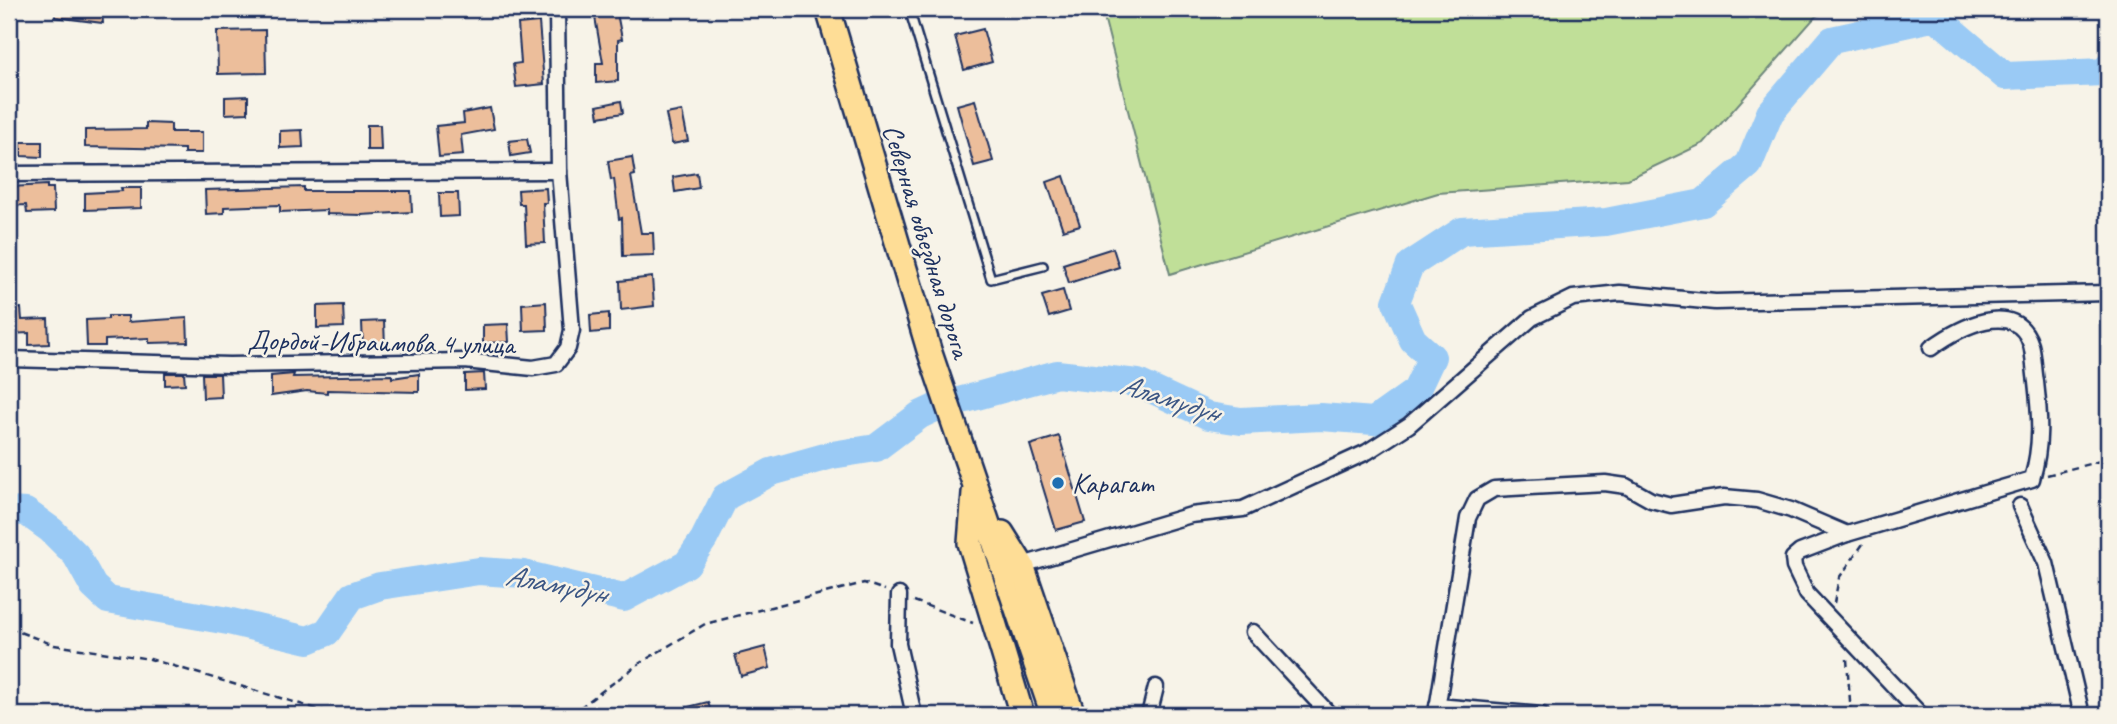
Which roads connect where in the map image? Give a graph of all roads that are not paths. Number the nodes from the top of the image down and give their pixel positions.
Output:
1 (557, 9) edge
2 (828, 9) edge
3 (909, 9) edge
4 (559, 172) junction
5 (9, 174) edge
6 (1043, 266) dead end
7 (2108, 293) edge
8 (1931, 348) dead end
9 (9, 359) edge
10 (972, 482) junction
11 (2020, 506) dead end
12 (1847, 534) junction
13 (1022, 565) junction
14 (899, 595) road end
15 (1253, 632) dead end
16 (1156, 687) dead end
17 (1437, 710) edge
18 (914, 715) edge
19 (1022, 715) edge
20 (1038, 715) edge
21 (1053, 715) edge
22 (1073, 715) edge
23 (1149, 715) edge
24 (1330, 715) edge
25 (1542, 715) edge
26 (1921, 715) edge
27 (2082, 715) edge

1 - 4 street, Дордой-Ибраимова 4 улица
2 - 10 highway, Северная объездная дорога
3 - 6 lane
4 - 5 street
4 - 9 street, Дордой-Ибраимова 4 улица
7 - 13 street
8 - 12 street
10 - 13 highway
10 - 19 highway
10 - 20 highway, Северная объездная дорога
10 - 21 highway, Северная объездная дорога
11 - 27 street
12 - 17 street
12 - 26 street
13 - 22 highway
14 - 18 street
15 - 24 street
16 - 23 street
17 - 25 street

